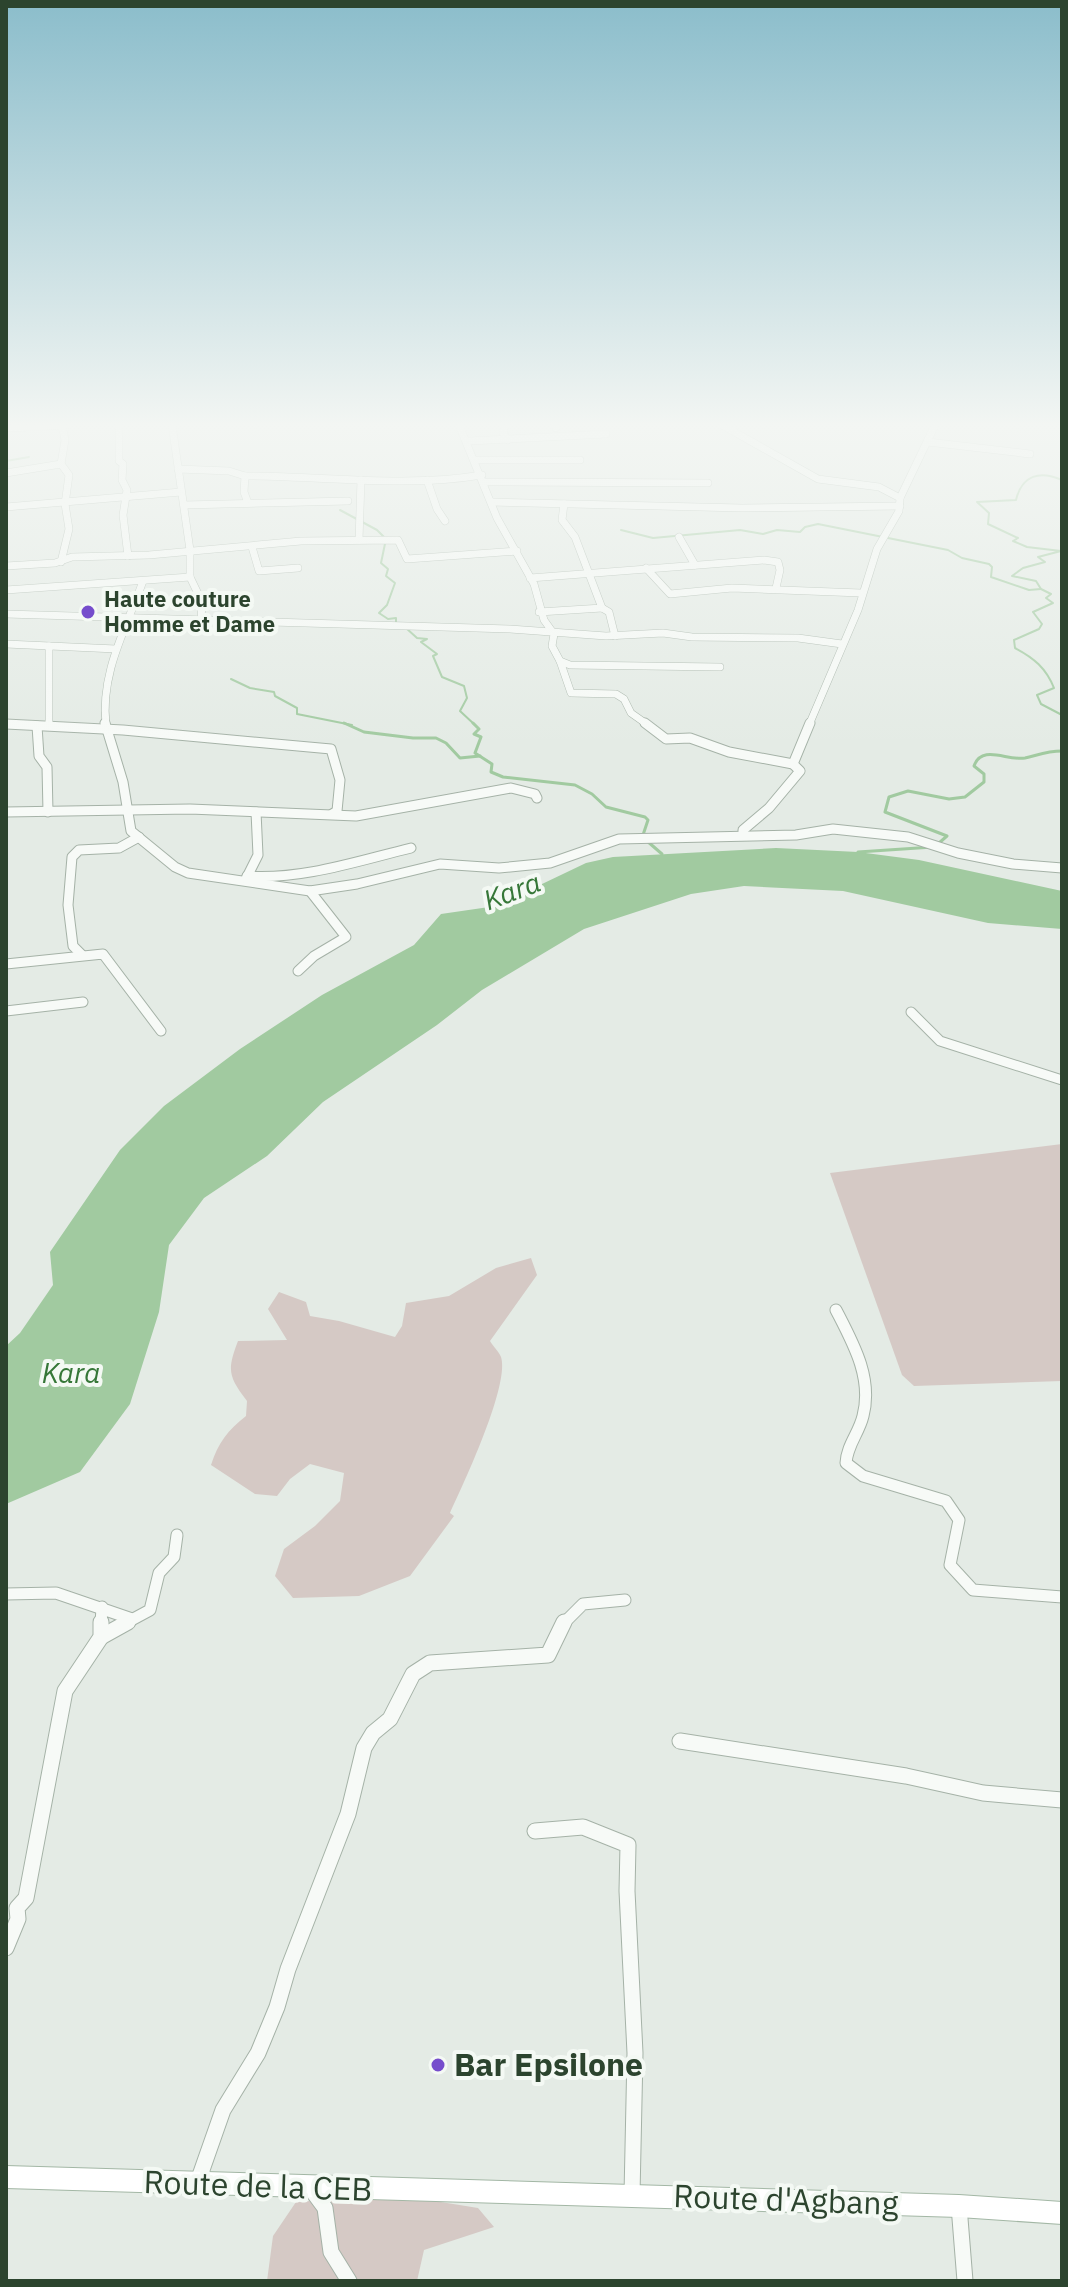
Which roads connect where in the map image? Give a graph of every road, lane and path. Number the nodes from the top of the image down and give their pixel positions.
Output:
1 (68, 532) edge
2 (125, 532) edge
3 (188, 532) edge
4 (359, 532) edge
5 (505, 532) edge
6 (572, 532) edge
7 (885, 532) edge
8 (679, 537) dead end
9 (359, 540) junction
10 (252, 547) junction
11 (190, 550) junction
12 (517, 551) junction
13 (128, 556) junction
14 (61, 562) junction
15 (695, 565) junction
16 (6, 566) edge
17 (298, 568) dead end
18 (646, 568) junction
19 (586, 573) junction
20 (190, 577) junction
21 (530, 578) junction
22 (143, 581) junction
23 (776, 588) junction
24 (6, 590) edge
25 (861, 593) junction
26 (602, 608) junction
27 (539, 612) junction
28 (6, 614) edge
29 (132, 618) junction
30 (201, 621) junction
31 (550, 630) junction
32 (615, 636) junction
33 (6, 644) edge
34 (842, 644) junction
35 (49, 646) junction
36 (116, 649) junction
37 (560, 661) junction
38 (720, 667) dead end
39 (6, 724) edge
40 (37, 726) junction
41 (49, 726) junction
42 (106, 730) junction
43 (793, 764) junction
44 (537, 798) dead end
45 (127, 811) junction
46 (6, 812) edge
47 (48, 812) junction
48 (256, 812) junction
49 (332, 814) junction
50 (743, 835) junction
51 (139, 837) junction
52 (411, 848) dead end
53 (1062, 868) edge
54 (246, 879) junction
55 (310, 891) junction
56 (82, 955) junction
57 (6, 964) edge
58 (298, 971) dead end
59 (83, 1002) dead end
60 (6, 1011) edge
61 (911, 1012) dead end
62 (161, 1031) dead end
63 (1062, 1080) edge
64 (836, 1310) dead end
65 (177, 1535) dead end
66 (6, 1594) edge
67 (1062, 1597) edge
68 (625, 1600) dead end
69 (102, 1607) junction
70 (132, 1619) junction
71 (101, 1637) junction
72 (680, 1741) dead end
73 (1062, 1800) edge
74 (535, 1831) dead end
75 (6, 1948) edge
76 (6, 2177) edge
77 (197, 2184) junction
78 (309, 2188) junction
79 (509, 2193) joint
80 (632, 2195) junction
81 (959, 2206) junction
82 (1062, 2213) edge
83 (349, 2281) edge
84 (965, 2281) edge

1 - 14 street
2 - 13 street
3 - 11 street
4 - 9 street
5 - 12 street
6 - 19 street
7 - 25 street
8 - 15 street
9 - 10 street
9 - 12 street
10 - 11 street
10 - 17 street
11 - 13 street
11 - 20 street
12 - 21 street
13 - 14 street
14 - 16 street
15 - 18 street
15 - 23 street
18 - 19 street
18 - 23 street
19 - 21 street
19 - 26 street
20 - 22 street
20 - 30 street
21 - 27 street
22 - 24 street
22 - 29 street
23 - 25 street
25 - 34 street
26 - 27 street
26 - 32 street
27 - 31 street
28 - 29 street
29 - 30 street
29 - 36 street
30 - 31 street
31 - 32 street
31 - 37 street
32 - 34 street
33 - 35 street
34 - 43 street
35 - 36 street
35 - 41 street
36 - 42 street
37 - 38 street
37 - 43 street
39 - 40 street
40 - 41 street
40 - 47 street
41 - 42 street
42 - 45 street
42 - 49 street
43 - 50 street
44 - 49 street
45 - 47 street
45 - 48 street
45 - 51 street
46 - 47 street
48 - 49 street
48 - 54 street
50 - 53 street
50 - 55 street
51 - 54 street
51 - 56 street
52 - 54 street
54 - 55 street
55 - 58 street
56 - 57 street
56 - 62 street
59 - 60 street
61 - 63 street
64 - 67 street
65 - 70 street
66 - 69 street
68 - 77 street
69 - 70 street
69 - 71 street
70 - 71 street
71 - 75 street
72 - 73 street
74 - 80 street
76 - 77 main road, Route de la CEB
77 - 78 main road, Route de la CEB
78 - 79 main road, Route de la CEB
78 - 83 street
79 - 80 main road, Route d'Agbang
80 - 81 main road, Route d'Agbang
81 - 82 main road, Route d'Agbang
81 - 84 street

